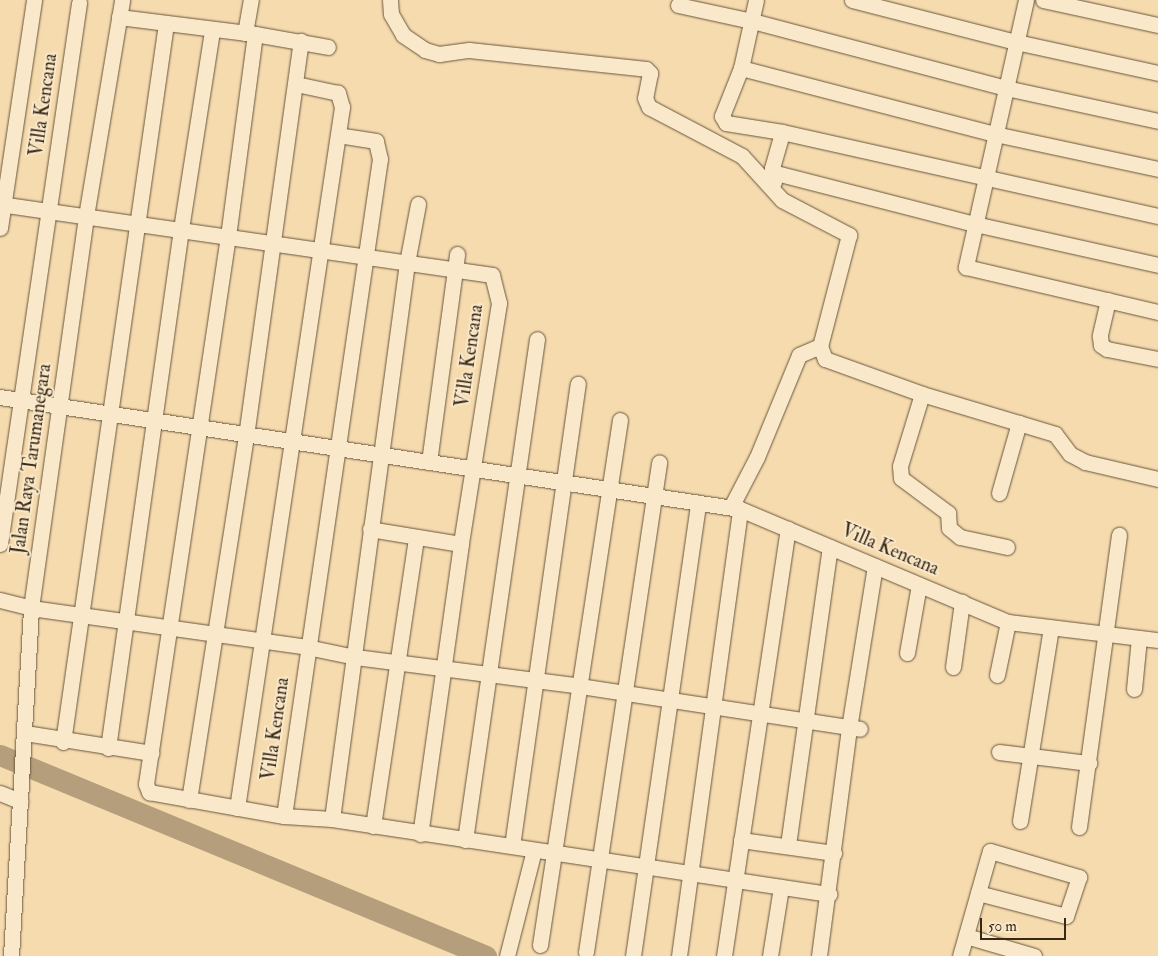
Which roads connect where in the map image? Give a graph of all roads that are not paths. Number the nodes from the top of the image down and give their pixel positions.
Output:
1 (34, 0) edge
2 (64, 0) edge
3 (122, 0) edge
4 (250, 0) edge
5 (390, 0) edge
6 (756, 0) edge
7 (852, 0) edge
8 (1026, 0) edge
9 (1043, 0) edge
10 (79, 2) edge
11 (678, 5) dead end
12 (119, 17) junction
13 (752, 21) junction
14 (166, 24) junction
15 (1158, 25) edge
16 (212, 30) junction
17 (250, 33) junction
18 (301, 41) junction
19 (1016, 42) junction
20 (328, 47) dead end
21 (741, 68) junction
22 (1158, 73) edge
23 (296, 84) junction
24 (1006, 88) junction
25 (1158, 121) edge
26 (782, 132) junction
27 (995, 134) junction
28 (338, 135) junction
29 (1158, 169) edge
30 (772, 172) junction
31 (985, 179) junction
32 (775, 191) junction
33 (2, 204) edge
34 (418, 204) dead end
35 (48, 212) junction
36 (86, 216) junction
37 (1158, 216) edge
38 (138, 223) junction
39 (975, 224) junction
40 (0, 228) edge
41 (181, 229) junction
42 (228, 236) junction
43 (273, 243) junction
44 (320, 249) junction
45 (457, 254) dead end
46 (363, 255) junction
47 (407, 263) junction
48 (1158, 265) edge
49 (453, 269) junction
50 (1108, 300) junction
51 (1158, 312) edge
52 (537, 339) dead end
53 (820, 346) junction
54 (1158, 360) edge
55 (578, 384) dead end
56 (922, 394) junction
57 (0, 397) edge
58 (20, 400) junction
59 (60, 405) junction
60 (108, 415) junction
61 (620, 420) dead end
62 (154, 422) junction
63 (1019, 423) junction
64 (200, 428) junction
65 (246, 436) junction
66 (292, 442) junction
67 (335, 448) junction
68 (384, 454) junction
69 (429, 462) junction
70 (660, 462) dead end
71 (473, 469) junction
72 (518, 475) junction
73 (1158, 479) edge
74 (564, 482) junction
75 (610, 490) junction
76 (999, 493) dead end
77 (654, 496) junction
78 (698, 502) junction
79 (736, 508) junction
80 (370, 529) junction
81 (788, 529) junction
82 (1119, 535) dead end
83 (416, 537) junction
84 (0, 544) edge
85 (461, 544) junction
86 (830, 547) junction
87 (1006, 547) dead end
88 (875, 566) junction
89 (919, 585) junction
90 (0, 600) edge
91 (962, 602) junction
92 (31, 608) junction
93 (80, 615) junction
94 (126, 622) junction
95 (1008, 622) junction
96 (1050, 627) junction
97 (170, 628) junction
98 (1106, 634) junction
99 (216, 635) junction
100 (1139, 638) junction
101 (1156, 640) dead end
102 (262, 641) junction
103 (307, 647) junction
104 (907, 653) dead end
105 (354, 657) junction
106 (397, 662) junction
107 (953, 667) dead end
108 (444, 668) junction
109 (489, 675) junction
110 (998, 675) dead end
111 (535, 680) junction
112 (580, 686) junction
113 (1134, 689) dead end
114 (626, 693) junction
115 (668, 700) junction
116 (715, 707) junction
117 (762, 714) junction
118 (804, 721) junction
119 (855, 728) junction
120 (25, 733) junction
121 (63, 742) junction
122 (108, 748) junction
123 (999, 752) dead end
124 (1031, 753) junction
125 (151, 754) junction
126 (1089, 762) junction
127 (0, 793) edge
128 (189, 800) junction
129 (20, 801) junction
130 (237, 808) junction
131 (284, 816) junction
132 (332, 819) junction
133 (1020, 820) dead end
134 (373, 826) junction
135 (1079, 827) dead end
136 (420, 834) junction
137 (465, 840) junction
138 (741, 840) junction
139 (788, 845) junction
140 (512, 846) junction
141 (534, 850) junction
142 (554, 852) junction
143 (834, 853) junction
144 (598, 859) junction
145 (646, 866) junction
146 (691, 873) junction
147 (735, 880) junction
148 (781, 887) junction
149 (978, 893) junction
150 (829, 894) junction
151 (7, 911) edge
152 (966, 936) junction
153 (540, 945) dead end
154 (509, 949) edge
155 (586, 952) dead end
156 (11, 956) edge
157 (633, 956) edge
158 (679, 956) edge
159 (724, 956) edge
160 (770, 956) edge
161 (819, 956) edge
162 (960, 956) edge
163 (1034, 956) edge

1 - 33 street
2 - 10 street, Villa Kencana
3 - 12 street, Jalan Raya Tarumanegara
4 - 17 street
5 - 32 street
6 - 13 street
7 - 19 street
8 - 19 street
9 - 15 street
10 - 35 street, Villa Kencana
11 - 13 street
12 - 14 street
12 - 36 street, Jalan Raya Tarumanegara
13 - 21 street
13 - 24 street
14 - 16 street
14 - 38 street
16 - 17 street
16 - 41 street
17 - 18 street
17 - 42 street
18 - 20 street
18 - 23 street
19 - 22 street
19 - 24 street
21 - 26 street
21 - 27 street
23 - 28 street
23 - 43 street
24 - 25 street
24 - 27 street
26 - 30 street
26 - 31 street
27 - 29 street
27 - 31 street
28 - 44 street
28 - 46 street, Villa Kencana
30 - 32 street
30 - 39 street
31 - 37 street
31 - 39 street
32 - 53 street
33 - 35 street, Villa Kencana
33 - 40 street
34 - 47 street
35 - 36 street, Villa Kencana
35 - 58 street, Villa Kencana
36 - 38 street, Villa Kencana
36 - 59 street, Jalan Raya Tarumanegara
38 - 41 street, Villa Kencana
38 - 60 street
39 - 48 street
39 - 50 street
41 - 42 street, Villa Kencana
41 - 62 street
42 - 43 street, Villa Kencana
42 - 64 street
43 - 44 street, Villa Kencana
43 - 65 street
44 - 46 street, Villa Kencana
44 - 66 street
45 - 49 street
46 - 47 street, Villa Kencana
46 - 67 street, Villa Kencana
47 - 49 street, Villa Kencana
47 - 68 street
49 - 69 street
49 - 71 street, Villa Kencana
50 - 51 street
50 - 54 street
52 - 72 street
53 - 56 street
53 - 79 street
55 - 74 street
56 - 63 street
56 - 87 street
57 - 58 street, Villa Kencana
58 - 59 street, Villa Kencana
58 - 84 street, Villa Kencana
59 - 60 street, Villa Kencana
59 - 92 street, Jalan Raya Tarumanegara
60 - 62 street, Villa Kencana
60 - 93 street
61 - 75 street
62 - 64 street, Villa Kencana
62 - 94 street
63 - 73 street
63 - 76 street
64 - 65 street, Villa Kencana
64 - 97 street
65 - 66 street, Villa Kencana
65 - 99 street
66 - 67 street, Villa Kencana
66 - 102 street
67 - 68 street, Villa Kencana
67 - 103 street, Villa Kencana
68 - 69 street, Villa Kencana
68 - 80 street
69 - 71 street, Villa Kencana
70 - 77 street
71 - 72 street, Villa Kencana
71 - 85 street, Villa Kencana
72 - 74 street, Villa Kencana
72 - 109 street
74 - 75 street, Villa Kencana
74 - 111 street
75 - 77 street, Villa Kencana
75 - 112 street
77 - 78 street, Villa Kencana
77 - 114 street
78 - 79 street, Villa Kencana
78 - 115 street
79 - 81 street, Villa Kencana
79 - 116 street
80 - 83 street
80 - 105 street
81 - 86 street, Villa Kencana
81 - 117 street
82 - 98 street
83 - 85 street
83 - 106 street
85 - 108 street, Villa Kencana
86 - 88 street, Villa Kencana
86 - 118 street
88 - 89 street, Villa Kencana
88 - 119 street
89 - 91 street, Villa Kencana
89 - 104 street
90 - 92 street
91 - 95 street, Villa Kencana
91 - 107 street
92 - 93 street
92 - 120 street, Jalan Raya Tarumanegara
93 - 94 street
93 - 121 street
94 - 97 street
94 - 122 street
95 - 96 street, Villa Kencana
95 - 110 street
96 - 98 street, Villa Kencana
96 - 124 street
97 - 99 street
97 - 125 street
98 - 100 street, Villa Kencana
98 - 126 street
99 - 102 street
99 - 128 street
100 - 101 street, Villa Kencana
100 - 113 street
102 - 103 street
102 - 130 street
103 - 105 street
103 - 131 street, Villa Kencana
105 - 106 street
105 - 132 street
106 - 108 street
106 - 134 street
108 - 109 street
108 - 136 street, Villa Kencana
109 - 111 street
109 - 137 street
111 - 112 street
111 - 140 street
112 - 114 street
112 - 142 street
114 - 115 street
114 - 144 street
115 - 116 street
115 - 145 street
116 - 117 street
116 - 146 street
117 - 118 street
117 - 138 street
118 - 119 street
118 - 139 street
119 - 143 street
120 - 121 street
120 - 129 street, Jalan Raya Tarumanegara
121 - 122 street
122 - 125 street
123 - 124 street
124 - 126 street
124 - 133 street
125 - 128 street
126 - 135 street
127 - 129 street
128 - 130 street
129 - 151 street, Jalan Raya Tarumanegara
130 - 131 street
131 - 132 street
132 - 134 street
134 - 136 street
136 - 137 street
137 - 140 street
138 - 139 street
138 - 147 street
139 - 143 street
140 - 141 street
141 - 142 street
141 - 154 street
142 - 144 street
142 - 153 street
143 - 150 street
144 - 145 street
144 - 155 street
145 - 146 street
145 - 157 street
146 - 147 street
146 - 158 street
147 - 148 street
147 - 159 street
148 - 150 street
148 - 160 street
149 - 149 street
149 - 152 street
150 - 161 street
151 - 156 street, Jalan Raya Tarumanegara
152 - 162 street
152 - 163 street

